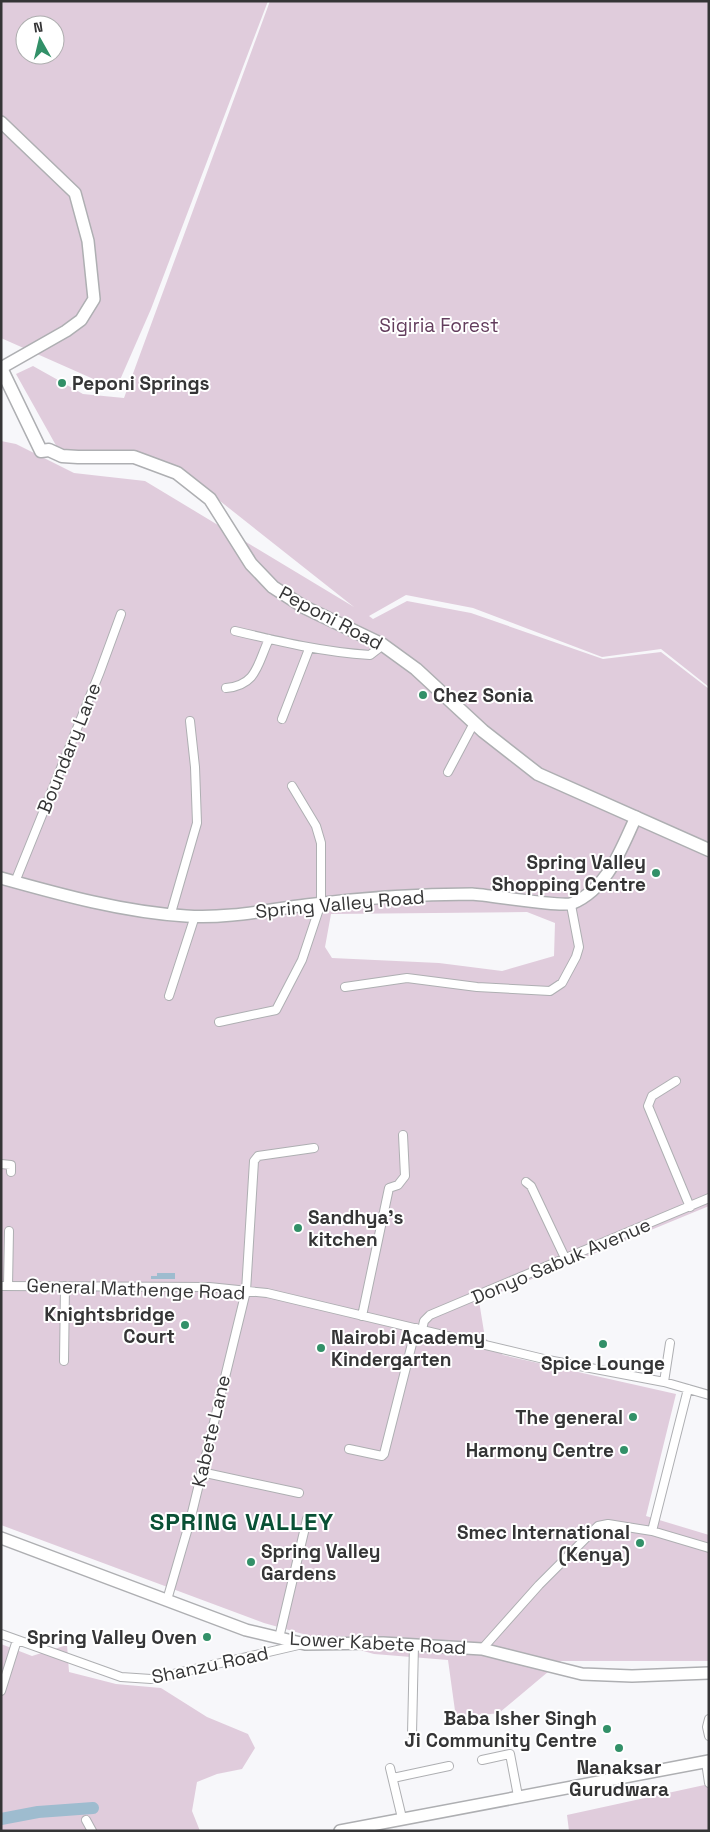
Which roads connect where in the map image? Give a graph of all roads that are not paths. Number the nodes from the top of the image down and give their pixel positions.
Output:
1 (1, 122) edge
2 (1, 368) edge
3 (121, 614) dead end
4 (236, 632) dead end
5 (268, 640) junction
6 (383, 645) junction
7 (309, 649) junction
8 (226, 688) dead end
9 (282, 719) dead end
10 (190, 721) dead end
11 (474, 723) junction
12 (448, 772) dead end
13 (292, 786) dead end
14 (636, 817) junction
15 (709, 850) edge
16 (1, 878) edge
17 (15, 882) junction
18 (321, 904) junction
19 (571, 905) junction
20 (171, 913) junction
21 (195, 916) junction
22 (345, 988) dead end
23 (169, 996) dead end
24 (218, 1022) dead end
25 (676, 1081) dead end
26 (403, 1135) dead end
27 (314, 1148) dead end
28 (1, 1164) edge
29 (11, 1172) dead end
30 (526, 1182) dead end
31 (709, 1198) edge
32 (690, 1207) junction
33 (9, 1231) dead end
34 (566, 1260) junction
35 (5, 1286) edge
36 (65, 1286) junction
37 (246, 1291) junction
38 (362, 1316) junction
39 (419, 1329) junction
40 (670, 1343) dead end
41 (64, 1361) dead end
42 (664, 1382) junction
43 (688, 1389) junction
44 (709, 1395) edge
45 (349, 1449) dead end
46 (201, 1472) junction
47 (299, 1493) dead end
48 (307, 1519) dead end
49 (652, 1531) junction
50 (1, 1538) edge
51 (709, 1548) edge
52 (167, 1600) junction
53 (1, 1634) edge
54 (280, 1638) junction
55 (17, 1640) junction
56 (305, 1644) junction
57 (414, 1644) junction
58 (482, 1649) junction
59 (709, 1673) edge
60 (1, 1691) edge
61 (709, 1719) edge
62 (412, 1734) dead end
63 (709, 1736) edge
64 (482, 1760) dead end
65 (707, 1762) edge
66 (449, 1766) dead end
67 (390, 1768) dead end
68 (393, 1778) junction
69 (709, 1782) edge
70 (518, 1796) junction
71 (402, 1818) junction
72 (86, 1820) dead end
73 (92, 1831) edge
74 (340, 1831) edge

1 - 2 street
2 - 6 main road, Peponi Road
3 - 17 street, Boundary Lane
4 - 5 street
5 - 7 street
5 - 8 street
6 - 7 street
6 - 11 main road, Peponi Road
7 - 9 street
10 - 20 street
11 - 12 street
11 - 14 main road, Peponi Road
13 - 18 street
14 - 15 main road, Peponi Road
14 - 19 street
16 - 17 street, Spring Valley Road
17 - 20 street, Spring Valley Road
18 - 19 street, Spring Valley Road
18 - 21 street, Spring Valley Road
18 - 24 street
19 - 22 street
20 - 21 street, Spring Valley Road
21 - 23 street
25 - 32 street
26 - 38 street
27 - 37 street, Kabete Lane
28 - 29 street
30 - 34 street
31 - 32 street, Donyo Sabuk Avenue
32 - 34 street, Donyo Sabuk Avenue
33 - 35 street
34 - 39 street, Donyo Sabuk Avenue
35 - 36 street, General Mathenge Road
36 - 37 street, General Mathenge Road
36 - 41 street
37 - 38 street, General Mathenge Road
37 - 46 street, Kabete Lane
38 - 39 street, General Mathenge Road
39 - 42 street, General Mathenge Road
39 - 45 street
40 - 42 street
42 - 43 street, General Mathenge Road
43 - 44 street, General Mathenge Road
43 - 49 street
46 - 47 street
46 - 52 street, Kabete Lane
48 - 54 street
49 - 51 street
49 - 58 street
50 - 52 street, Lower Kabete Road
52 - 54 street, Lower Kabete Road
53 - 55 street, Shanzu Road
54 - 56 street, Lower Kabete Road
55 - 56 street, Shanzu Road
55 - 60 street
56 - 57 street, Lower Kabete Road
57 - 58 street, Lower Kabete Road
57 - 62 street
58 - 59 street, Lower Kabete Road
61 - 63 street
64 - 70 street
65 - 69 street
65 - 70 street
66 - 68 street
67 - 68 street
68 - 71 street
70 - 71 street
71 - 74 street
72 - 73 street

